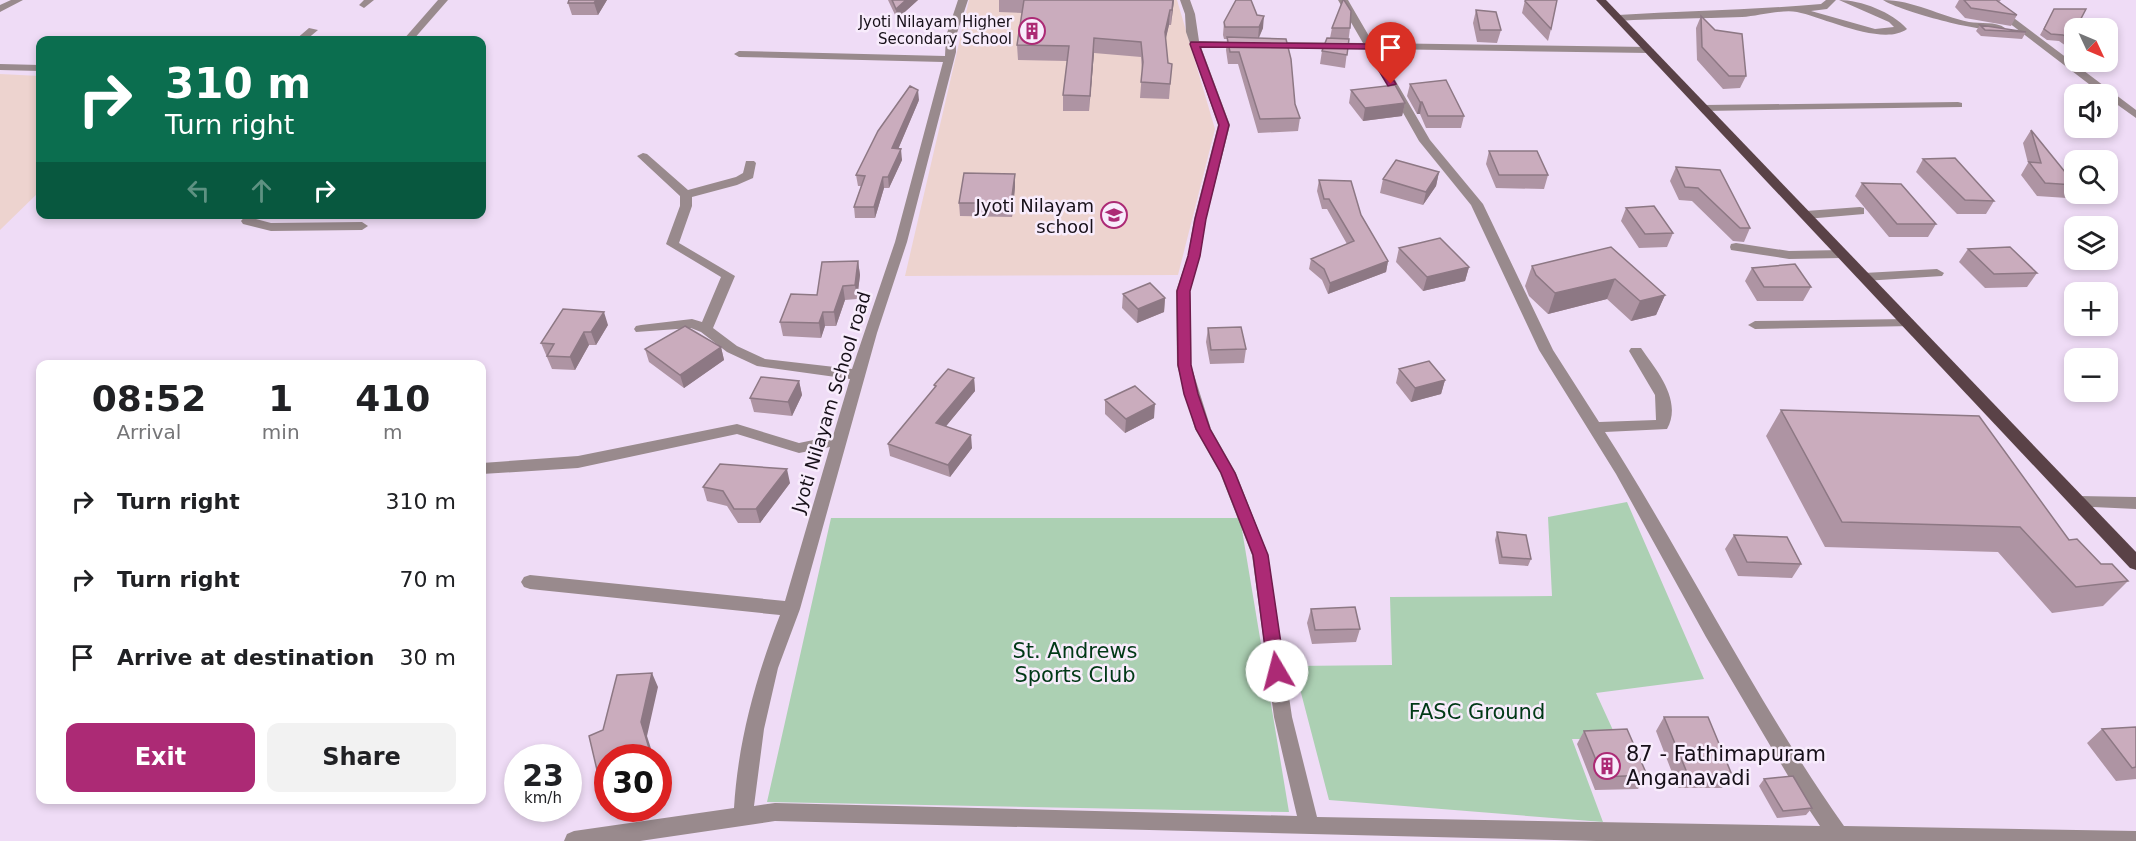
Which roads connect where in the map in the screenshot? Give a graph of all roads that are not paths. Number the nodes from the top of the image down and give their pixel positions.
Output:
1 (18, 0) edge
2 (443, 0) edge
3 (963, 0) edge
4 (1185, 0) edge
5 (1343, 0) edge
6 (1601, 0) edge
7 (1832, 0) edge
8 (1844, 0) edge
9 (1888, 0) edge
10 (1984, 0) edge
11 (0, 9) edge
12 (1800, 9) junction
13 (1618, 18) junction
14 (313, 30) dead end
15 (305, 36) edge
16 (412, 36) edge
17 (2040, 40) junction
18 (1195, 44) junction
19 (1253, 45) edge
20 (1264, 45) edge
21 (1369, 46) junction
22 (1649, 50) junction
23 (739, 54) dead end
24 (949, 59) junction
25 (0, 67) edge
26 (36, 69) edge
27 (1958, 105) dead end
28 (1704, 108) junction
29 (2136, 115) edge
30 (643, 156) dead end
31 (750, 163) dead end
32 (686, 195) junction
33 (1860, 211) dead end
34 (1806, 215) junction
35 (249, 219) edge
36 (362, 226) dead end
37 (1736, 247) dead end
38 (1842, 254) junction
39 (1937, 273) dead end
40 (1864, 277) junction
41 (1908, 323) junction
42 (1755, 325) dead end
43 (641, 329) dead end
44 (706, 329) junction
45 (1636, 351) dead end
46 (859, 375) junction
47 (1596, 427) junction
48 (839, 440) junction
49 (486, 468) edge
50 (2078, 502) junction
51 (2136, 503) edge
52 (2136, 563) edge
53 (530, 582) dead end
54 (791, 609) junction
55 (744, 816) junction
56 (1309, 826) junction
57 (1839, 836) junction
58 (574, 841) edge
59 (2136, 841) edge

1 - 11 street
2 - 16 street
3 - 24 street, Jyoti Nilayam School road
4 - 18 street
5 - 21 street
6 - 13 main road
7 - 12 street
8 - 12 street
9 - 17 street
10 - 17 street
12 - 13 street
13 - 22 main road
14 - 15 street
17 - 29 street
18 - 19 street
18 - 56 street
20 - 21 street
21 - 22 street
21 - 47 street
22 - 28 main road
23 - 24 street
24 - 46 street, Jyoti Nilayam School road
25 - 26 street
27 - 28 street
28 - 34 main road
30 - 32 street
31 - 32 street
32 - 44 street
33 - 34 street
34 - 38 main road
35 - 36 street
37 - 38 street
38 - 40 main road
39 - 40 street
40 - 41 main road
41 - 42 street
41 - 50 main road
43 - 44 street
44 - 46 street
45 - 47 street
46 - 48 street, Jyoti Nilayam School road
47 - 57 street
48 - 49 street
48 - 54 street, Jyoti Nilayam School road
50 - 51 street
50 - 52 main road
53 - 54 street
54 - 55 street, Jyoti Nilayam School road
55 - 56 street
55 - 58 street
56 - 57 street
57 - 59 street

